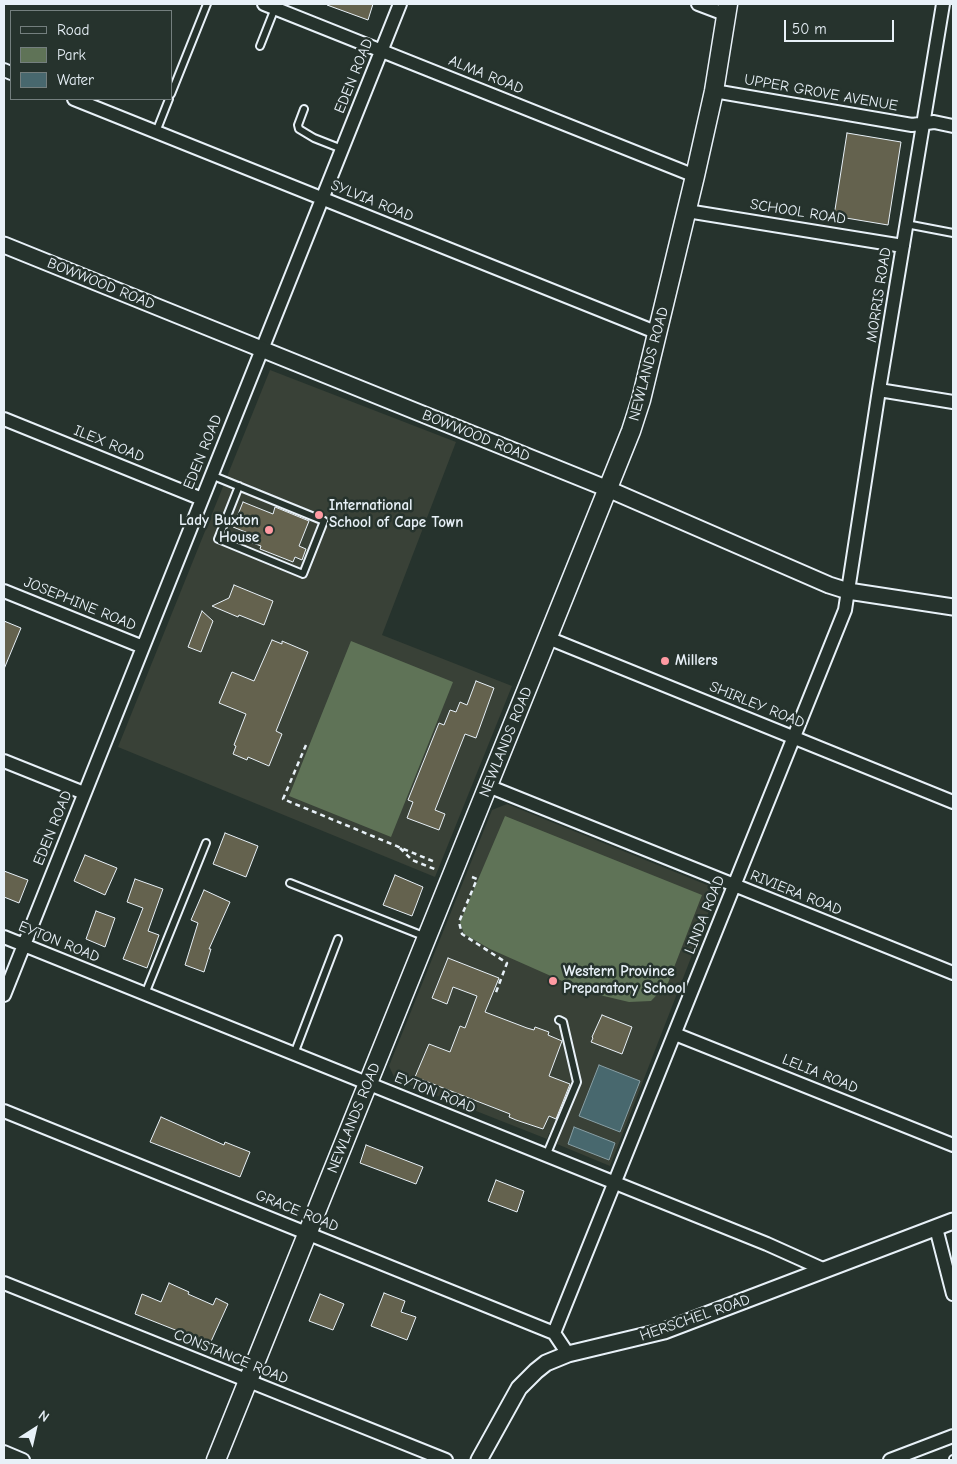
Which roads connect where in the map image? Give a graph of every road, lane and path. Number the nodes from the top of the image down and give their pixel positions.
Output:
1 (207, 4) edge
2 (400, 4) edge
3 (698, 4) edge
4 (943, 4) edge
5 (270, 6) edge
6 (728, 10) edge
7 (260, 46) dead end
8 (381, 51) junction
9 (714, 91) junction
10 (172, 92) edge
11 (76, 100) edge
12 (169, 100) edge
13 (304, 109) dead end
14 (923, 123) junction
15 (953, 126) edge
16 (156, 132) junction
17 (342, 149) junction
18 (695, 176) junction
19 (322, 198) junction
20 (687, 211) junction
21 (906, 224) junction
22 (953, 233) edge
23 (4, 245) edge
24 (903, 246) junction
25 (658, 333) junction
26 (262, 349) junction
27 (879, 390) junction
28 (953, 402) edge
29 (4, 419) edge
30 (212, 475) junction
31 (239, 486) junction
32 (608, 489) junction
33 (202, 499) junction
34 (4, 591) edge
35 (848, 592) junction
36 (953, 607) edge
37 (548, 638) junction
38 (143, 647) junction
39 (794, 738) junction
40 (306, 745) dead end
41 (4, 762) edge
42 (488, 786) junction
43 (84, 793) junction
44 (953, 802) edge
45 (206, 843) dead end
46 (397, 845) junction
47 (435, 862) dead end
48 (440, 871) dead end
49 (472, 877) dead end
50 (290, 883) dead end
51 (735, 885) junction
52 (4, 937) edge
53 (427, 938) junction
54 (338, 939) dead end
55 (24, 945) junction
56 (953, 973) edge
57 (145, 994) junction
58 (494, 995) dead end
59 (4, 996) edge
60 (558, 1020) dead end
61 (675, 1034) junction
62 (294, 1054) junction
63 (368, 1083) junction
64 (4, 1111) edge
65 (953, 1145) edge
66 (546, 1156) junction
67 (616, 1183) junction
68 (953, 1221) edge
69 (936, 1228) junction
70 (307, 1233) junction
71 (825, 1270) junction
72 (4, 1283) edge
73 (953, 1294) edge
74 (554, 1333) junction
75 (568, 1354) junction
76 (248, 1381) junction
77 (953, 1436) edge
78 (4, 1452) edge
79 (23, 1460) edge
80 (216, 1460) edge
81 (446, 1460) edge
82 (478, 1460) edge
83 (890, 1460) edge

1 - 10 lane
2 - 8 street, EDEN ROAD
3 - 6 street
4 - 14 street, MORRIS ROAD
5 - 7 lane
5 - 8 street, ALMA ROAD
6 - 9 main road, NEWLANDS ROAD
8 - 17 street, EDEN ROAD
8 - 18 street, ALMA ROAD
9 - 14 street, UPPER GROVE AVENUE
9 - 18 main road, NEWLANDS ROAD
11 - 16 street, SYLVIA ROAD
12 - 16 lane
13 - 17 lane
14 - 15 street, UPPER GROVE AVENUE
14 - 21 street, MORRIS ROAD
16 - 19 street, SYLVIA ROAD
17 - 19 street, EDEN ROAD
18 - 20 main road, NEWLANDS ROAD
19 - 25 street, SYLVIA ROAD
19 - 26 street, EDEN ROAD
20 - 24 street, SCHOOL ROAD
20 - 25 main road, NEWLANDS ROAD
21 - 22 lane
21 - 24 street, MORRIS ROAD
23 - 26 street, BOWWOOD ROAD
24 - 27 street, MORRIS ROAD
25 - 32 main road, NEWLANDS ROAD
26 - 30 street, EDEN ROAD
26 - 32 street, BOWWOOD ROAD
27 - 28 street
27 - 35 street, MORRIS ROAD
29 - 33 street, ILEX ROAD
30 - 31 lane
30 - 33 street, EDEN ROAD
31 - 31 lane
32 - 35 street, BOWWOOD ROAD
32 - 37 main road, NEWLANDS ROAD
33 - 38 street, EDEN ROAD
34 - 38 street, JOSEPHINE ROAD
35 - 36 street, BOWWOOD ROAD
35 - 39 street, LINDA ROAD
37 - 39 street, SHIRLEY ROAD
37 - 42 main road, NEWLANDS ROAD
38 - 43 street, EDEN ROAD
39 - 44 street, SHIRLEY ROAD
39 - 51 street, LINDA ROAD
40 - 46 path
41 - 43 street
42 - 51 street, RIVIERA ROAD
42 - 53 main road, NEWLANDS ROAD
43 - 55 street, EDEN ROAD
45 - 57 lane
46 - 47 path
46 - 48 path
49 - 58 path
50 - 53 lane
51 - 56 street, RIVIERA ROAD
51 - 61 street, LINDA ROAD
52 - 55 street, EYTON ROAD
53 - 63 main road, NEWLANDS ROAD
54 - 62 lane
55 - 57 street, EYTON ROAD
55 - 59 street, EDEN ROAD
57 - 62 street, EYTON ROAD
60 - 66 lane
61 - 65 street, LELIA ROAD
61 - 67 street, LINDA ROAD
62 - 63 street, EYTON ROAD
63 - 66 street, EYTON ROAD
63 - 70 main road, NEWLANDS ROAD
64 - 70 street, GRACE ROAD
66 - 67 street, EYTON ROAD
67 - 71 street, EYTON ROAD
67 - 74 street, LINDA ROAD
68 - 69 street, HERSCHEL ROAD
69 - 71 street, HERSCHEL ROAD
69 - 73 street
70 - 74 street, GRACE ROAD
70 - 76 main road, NEWLANDS ROAD
71 - 75 street, HERSCHEL ROAD
72 - 76 street, CONSTANCE ROAD
74 - 75 street
75 - 82 street, HERSCHEL ROAD
76 - 80 main road, NEWLANDS ROAD
76 - 81 street, CONSTANCE ROAD
77 - 83 street
78 - 79 street

